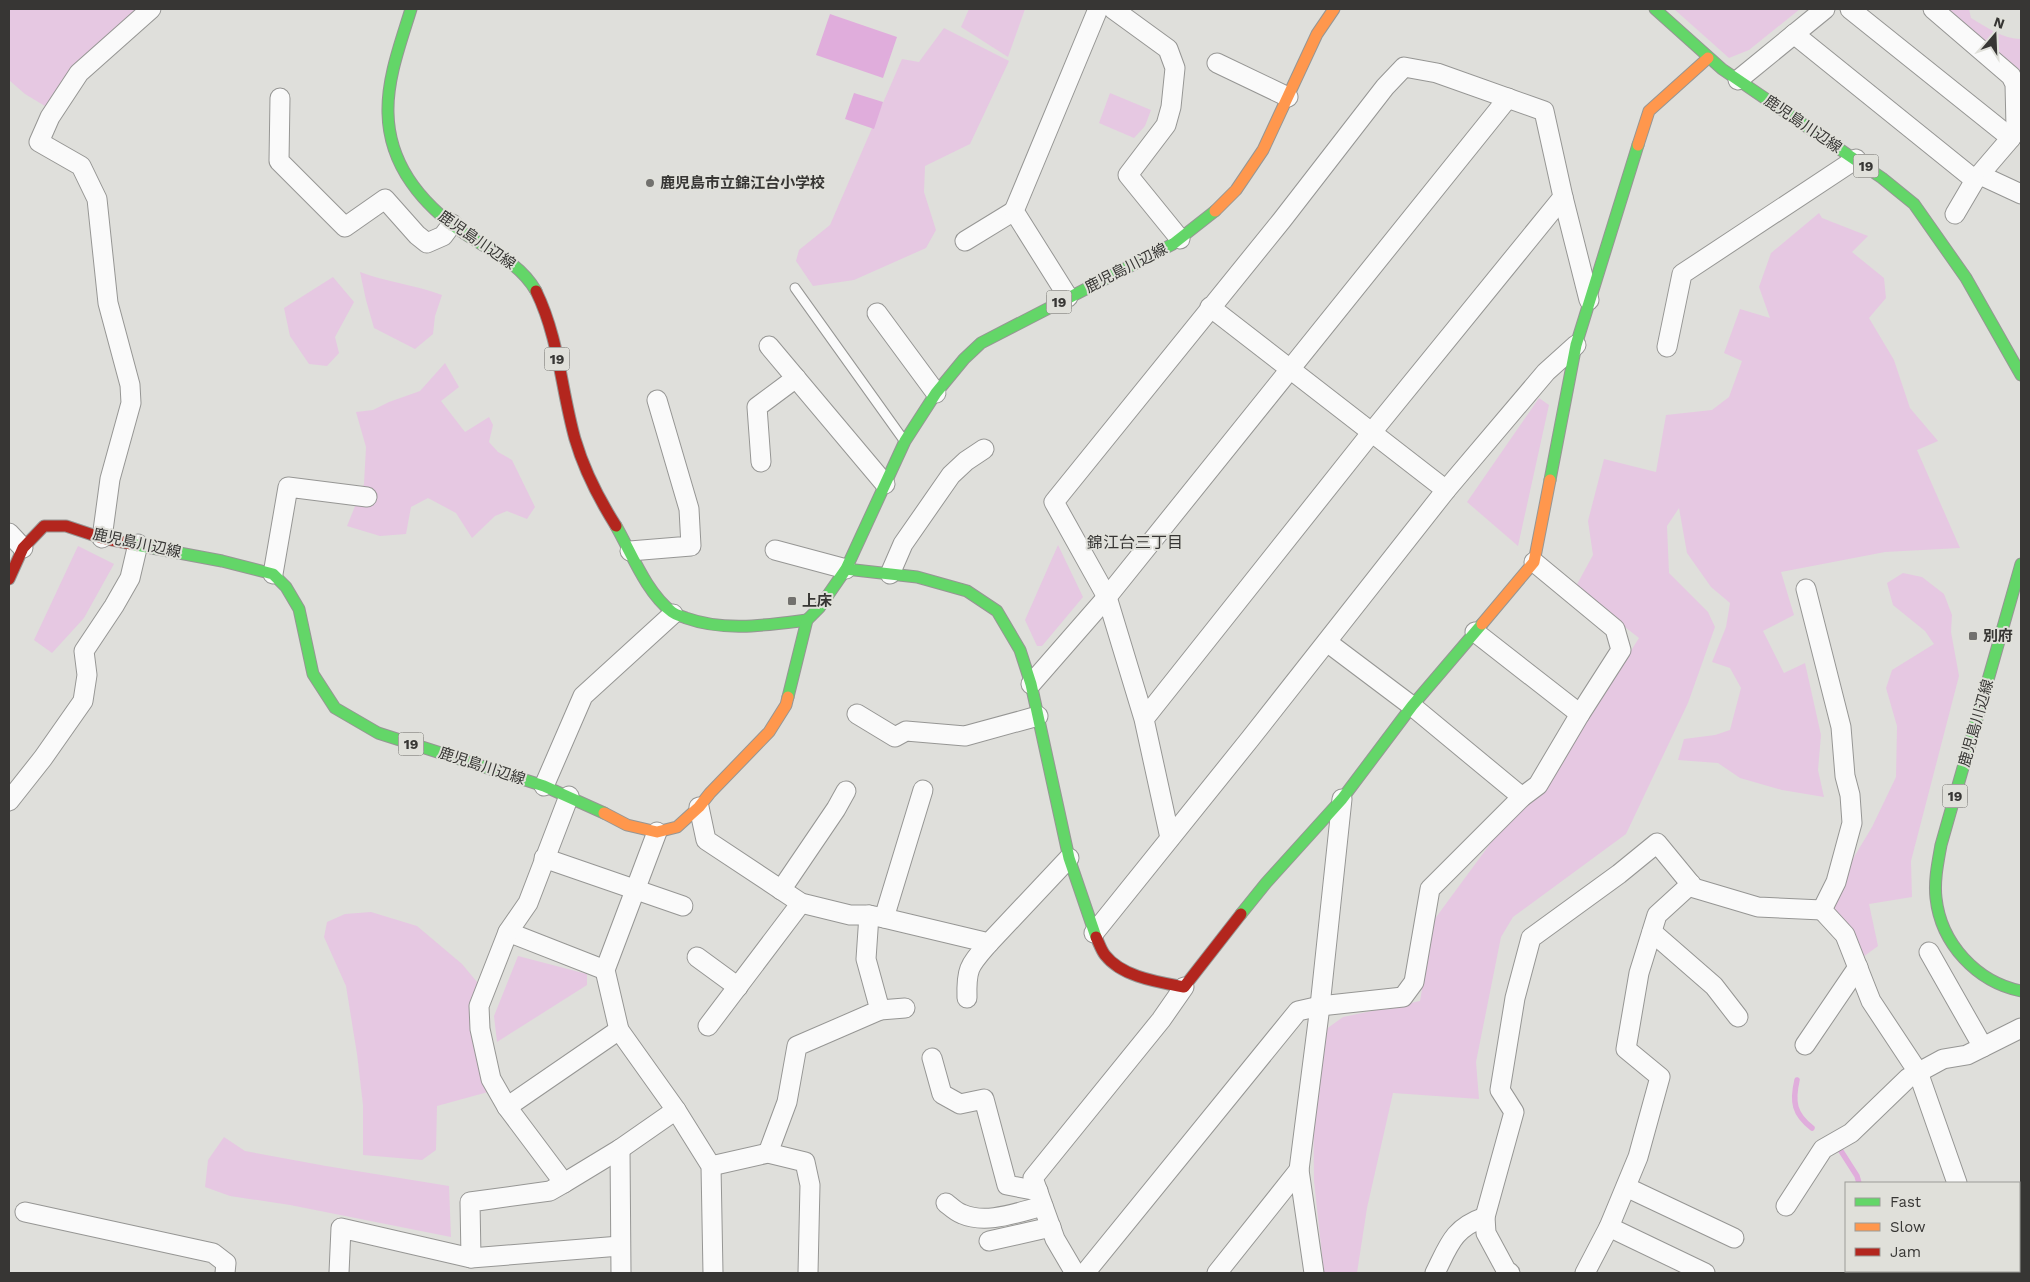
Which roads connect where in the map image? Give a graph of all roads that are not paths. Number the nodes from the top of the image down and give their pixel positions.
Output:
1 (151, 9) edge
2 (410, 9) edge
3 (1098, 9) edge
4 (1113, 9) edge
5 (1334, 9) edge
6 (1655, 9) edge
7 (1825, 9) edge
8 (1850, 9) edge
9 (1933, 9) edge
10 (1794, 34) junction
11 (1708, 58) junction
12 (1217, 63) dead end
13 (1738, 80) junction
14 (1288, 97) junction
15 (280, 98) dead end
16 (1508, 98) junction
17 (2011, 138) junction
18 (1856, 159) junction
19 (1977, 177) junction
20 (2021, 194) edge
21 (1564, 197) junction
22 (1014, 211) junction
23 (1955, 214) dead end
24 (452, 224) junction
25 (1180, 239) junction
26 (966, 240) dead end
27 (795, 288) dead end
28 (1068, 297) junction
29 (1590, 301) junction
30 (1210, 307) junction
31 (877, 313) dead end
32 (1576, 345) junction
33 (768, 346) dead end
34 (1668, 347) dead end
35 (1290, 367) junction
36 (2021, 375) edge
37 (796, 378) junction
38 (936, 393) junction
39 (657, 400) dead end
40 (1372, 432) junction
41 (905, 441) junction
42 (984, 449) dead end
43 (761, 462) dead end
44 (885, 484) junction
45 (1446, 490) junction
46 (367, 497) dead end
47 (9, 533) edge
48 (102, 538) junction
49 (138, 544) junction
50 (23, 548) junction
51 (775, 550) dead end
52 (630, 552) junction
53 (1534, 562) junction
54 (2021, 564) edge
55 (846, 569) junction
56 (273, 574) junction
57 (890, 574) junction
58 (9, 579) edge
59 (1806, 589) dead end
60 (1106, 597) junction
61 (673, 614) junction
62 (807, 620) junction
63 (1475, 632) junction
64 (1326, 642) junction
65 (1031, 684) junction
66 (1412, 706) junction
67 (857, 714) dead end
68 (1580, 714) junction
69 (1038, 716) junction
70 (1144, 719) junction
71 (544, 786) junction
72 (923, 790) dead end
73 (846, 791) dead end
74 (569, 796) junction
75 (1522, 797) junction
76 (1342, 799) junction
77 (9, 801) edge
78 (699, 807) junction
79 (657, 832) junction
80 (1170, 838) junction
81 (544, 858) junction
82 (1070, 858) junction
83 (1691, 884) junction
84 (635, 890) junction
85 (781, 890) junction
86 (801, 903) junction
87 (683, 906) dead end
88 (1822, 910) junction
89 (877, 916) junction
90 (508, 932) junction
91 (1652, 932) junction
92 (1094, 933) junction
93 (989, 943) junction
94 (1929, 952) dead end
95 (697, 957) dead end
96 (1858, 967) junction
97 (605, 970) junction
98 (738, 987) junction
99 (1184, 987) junction
100 (2021, 992) edge
101 (967, 998) dead end
102 (1320, 1006) junction
103 (905, 1008) dead end
104 (880, 1010) junction
105 (1738, 1017) dead end
106 (708, 1026) dead end
107 (2021, 1028) edge
108 (619, 1030) junction
109 (1805, 1045) dead end
110 (1983, 1047) junction
111 (932, 1058) dead end
112 (1918, 1072) junction
113 (507, 1107) junction
114 (676, 1110) junction
115 (620, 1149) junction
116 (768, 1152) junction
117 (711, 1166) junction
118 (1299, 1170) junction
119 (1956, 1182) edge
120 (564, 1183) junction
121 (1626, 1188) junction
122 (1041, 1199) junction
123 (946, 1203) dead end
124 (1786, 1206) dead end
125 (25, 1212) dead end
126 (1485, 1217) junction
127 (1051, 1227) junction
128 (1609, 1227) junction
129 (1734, 1238) dead end
130 (989, 1241) dead end
131 (620, 1246) junction
132 (471, 1258) junction
133 (1589, 1272) edge
134 (225, 1273) edge
135 (339, 1273) edge
136 (622, 1273) edge
137 (713, 1273) edge
138 (808, 1273) edge
139 (1076, 1273) edge
140 (1085, 1273) edge
141 (1217, 1273) edge
142 (1314, 1273) edge
143 (1435, 1273) edge
144 (1510, 1273) edge
145 (1705, 1273) edge

1 - 48 street
2 - 24 main road, 鹿児島川辺線 / 19
3 - 22 street
4 - 25 street
5 - 14 main road, 鹿児島川辺線 / 19
6 - 11 main road, 鹿児島川辺線 / 19
7 - 10 street
8 - 17 street
9 - 17 street
10 - 13 street
10 - 19 street
11 - 13 main road, 鹿児島川辺線 / 19
11 - 29 main road
12 - 14 street
13 - 18 main road, 鹿児島川辺線 / 19
14 - 25 main road, 鹿児島川辺線 / 19
15 - 24 street
16 - 21 street
16 - 30 street
16 - 35 street
17 - 19 street
18 - 34 street
18 - 36 main road, 鹿児島川辺線 / 19
19 - 20 street
19 - 23 street
21 - 29 street
21 - 40 street
22 - 26 street
22 - 28 street
24 - 52 main road, 鹿児島川辺線 / 19
25 - 28 main road, 鹿児島川辺線 / 19
27 - 41 lane
28 - 38 main road, 鹿児島川辺線 / 19
29 - 32 main road
30 - 35 street
30 - 60 street
31 - 38 street
32 - 45 street
32 - 53 main road
33 - 37 street
35 - 40 street
35 - 60 street
37 - 43 street
37 - 44 street
38 - 41 main road, 鹿児島川辺線 / 19
39 - 52 street
40 - 45 street
40 - 70 street
41 - 44 main road, 鹿児島川辺線 / 19
42 - 57 street
44 - 55 main road, 鹿児島川辺線 / 19
45 - 64 street
46 - 56 street
47 - 50 street
48 - 49 main road, 鹿児島川辺線
48 - 50 main road, 鹿児島川辺線
49 - 56 main road, 鹿児島川辺線
49 - 77 street
50 - 58 main road, 鹿児島川辺線
51 - 55 street
52 - 61 main road, 鹿児島川辺線 / 19
53 - 63 main road
53 - 68 street
54 - 100 main road, 鹿児島川辺線 / 19
55 - 57 main road
55 - 62 main road, 鹿児島川辺線 / 19
56 - 71 main road, 鹿児島川辺線 / 19
57 - 65 main road
59 - 88 street
60 - 65 street
60 - 70 street
61 - 62 main road, 鹿児島川辺線 / 19
61 - 71 street
62 - 78 main road, 鹿児島川辺線 / 19
63 - 66 main road
63 - 68 street
64 - 66 street
64 - 80 street
65 - 69 main road
66 - 75 street
66 - 76 main road
67 - 69 street
68 - 75 street
69 - 82 main road
70 - 80 street
71 - 74 main road, 鹿児島川辺線 / 19
72 - 89 street
73 - 85 street
74 - 79 main road, 鹿児島川辺線 / 19
74 - 81 street
75 - 102 street
76 - 99 main road
76 - 102 street
78 - 79 main road, 鹿児島川辺線 / 19
78 - 85 street
79 - 84 street
80 - 92 street
81 - 84 street
81 - 90 street
82 - 92 main road
82 - 93 street
83 - 88 street
83 - 91 street
83 - 126 street
84 - 87 street
84 - 97 street
85 - 86 street
86 - 89 street
86 - 98 street
88 - 96 street
89 - 93 street
89 - 104 street
90 - 97 street
90 - 113 street
91 - 105 street
91 - 121 street
92 - 99 main road
93 - 101 street
94 - 110 street
95 - 98 street
96 - 109 street
96 - 112 street
97 - 108 street
98 - 106 street
99 - 122 street
102 - 118 street
102 - 140 street
103 - 104 street
104 - 116 street
107 - 110 street
108 - 113 street
108 - 114 street
110 - 112 street
111 - 122 street
112 - 119 street
112 - 124 street
113 - 120 street
114 - 115 street
114 - 117 street
115 - 120 street
115 - 131 street
116 - 117 street
116 - 138 street
117 - 137 street
118 - 141 street
118 - 142 street
120 - 132 street
121 - 128 street
121 - 129 street
122 - 123 street
122 - 127 street
125 - 134 street
126 - 143 street
126 - 144 street
127 - 130 street
127 - 139 street
128 - 133 street
128 - 145 street
131 - 132 street
131 - 136 street
132 - 135 street

